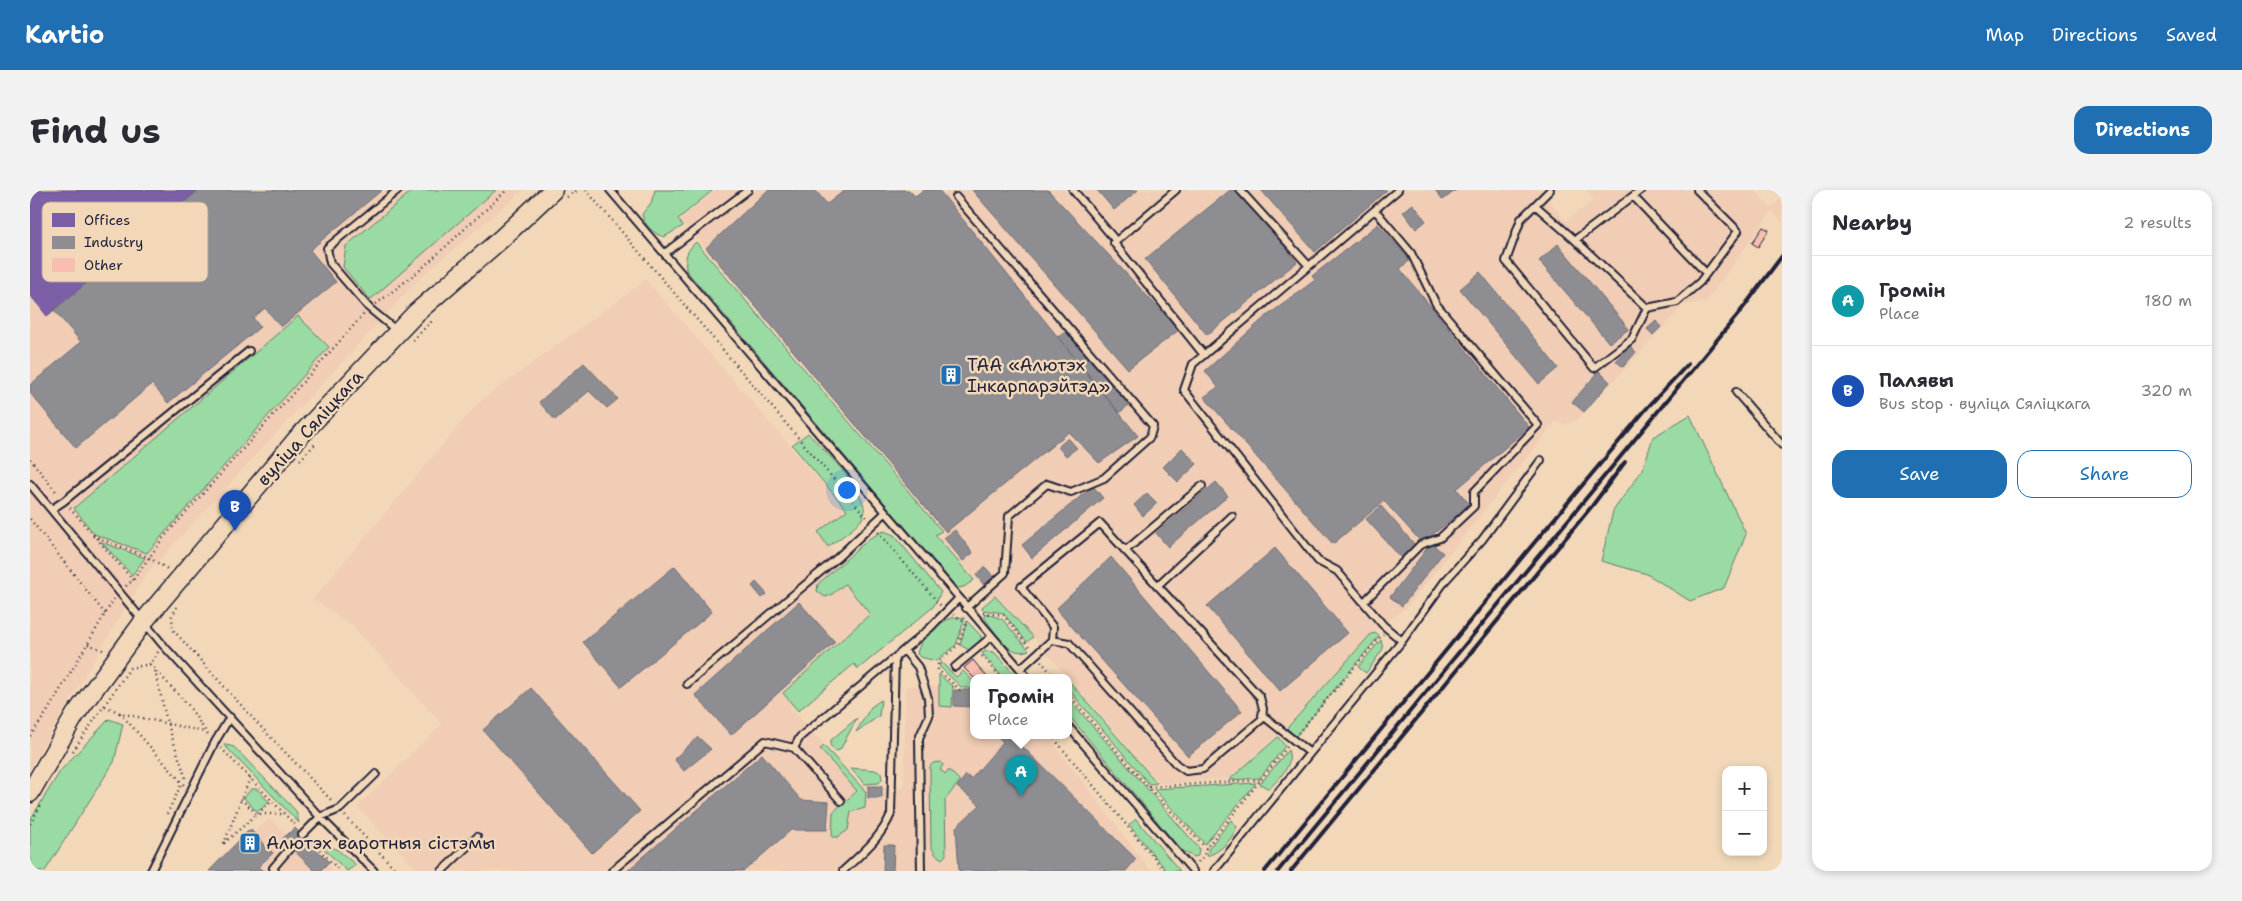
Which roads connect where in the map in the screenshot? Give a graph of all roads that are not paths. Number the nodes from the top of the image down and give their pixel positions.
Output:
1 (398, 190) edge
2 (610, 190) edge
3 (748, 190) edge
4 (1073, 190) edge
5 (1176, 190) edge
6 (1240, 190) edge
7 (1398, 190) edge
8 (1550, 190) edge
9 (1641, 190) edge
10 (1697, 190) edge
11 (560, 194) edge
12 (1633, 196) junction
13 (956, 197) dead end
14 (1536, 206) junction
15 (1375, 210) junction
16 (1575, 240) junction
17 (1116, 241) junction
18 (665, 253) junction
19 (1310, 266) junction
20 (1706, 274) junction
21 (1647, 308) junction
22 (403, 338) junction
23 (249, 351) dead end
24 (1204, 355) junction
25 (1736, 392) dead end
26 (1782, 445) edge
27 (1541, 460) dead end
28 (30, 484) edge
29 (1202, 486) dead end
30 (52, 509) junction
31 (885, 513) junction
32 (1232, 516) dead end
33 (1125, 551) junction
34 (1157, 586) junction
35 (958, 599) junction
36 (1364, 602) junction
37 (966, 608) junction
38 (144, 621) junction
39 (991, 637) junction
40 (1052, 640) junction
41 (1402, 641) junction
42 (904, 650) junction
43 (895, 658) junction
44 (955, 667) dead end
45 (1020, 670) junction
46 (1024, 674) edge
47 (687, 684) dead end
48 (1262, 715) junction
49 (230, 718) junction
50 (1072, 731) edge
51 (794, 748) junction
52 (1310, 753) junction
53 (376, 774) dead end
54 (37, 797) edge
55 (841, 801) dead end
56 (320, 817) junction
57 (303, 834) road end
58 (476, 837) dead end
59 (290, 848) dead end
60 (273, 870) edge
61 (1192, 870) edge
62 (151, 871) edge
63 (374, 871) edge
64 (442, 871) edge
65 (612, 871) edge
66 (843, 871) edge
67 (921, 871) edge
68 (1214, 871) edge

1 - 22 lane
2 - 18 lane
3 - 18 lane
4 - 17 lane
5 - 17 lane
6 - 19 lane
7 - 15 lane
8 - 14 lane
9 - 12 lane
10 - 20 lane
11 - 22 main road, вуліца Сяліцкага
12 - 16 lane
12 - 20 lane
13 - 37 lane
14 - 16 lane
14 - 21 lane
15 - 19 lane
15 - 36 lane
16 - 21 lane
17 - 24 lane
18 - 31 lane
19 - 24 lane
20 - 21 lane
22 - 38 main road, вуліца Сяліцкага
23 - 30 lane
24 - 36 lane
25 - 26 lane
27 - 41 lane
28 - 30 lane
29 - 33 lane
30 - 38 lane
31 - 35 lane
31 - 47 lane
32 - 34 lane
33 - 34 lane
33 - 40 lane
34 - 48 lane
35 - 37 lane
35 - 42 lane
36 - 41 lane
37 - 39 lane
38 - 49 lane
38 - 54 main road, вуліца Сяліцкага
39 - 44 lane
39 - 45 lane
40 - 45 lane
40 - 48 lane
41 - 52 lane
42 - 43 lane
42 - 67 lane
43 - 51 lane
43 - 66 lane
45 - 46 lane
48 - 52 lane
49 - 56 lane
49 - 62 lane
50 - 61 lane
51 - 55 lane
51 - 65 lane
52 - 68 lane
53 - 56 lane
56 - 57 lane
56 - 63 lane
58 - 64 lane
59 - 60 lane

